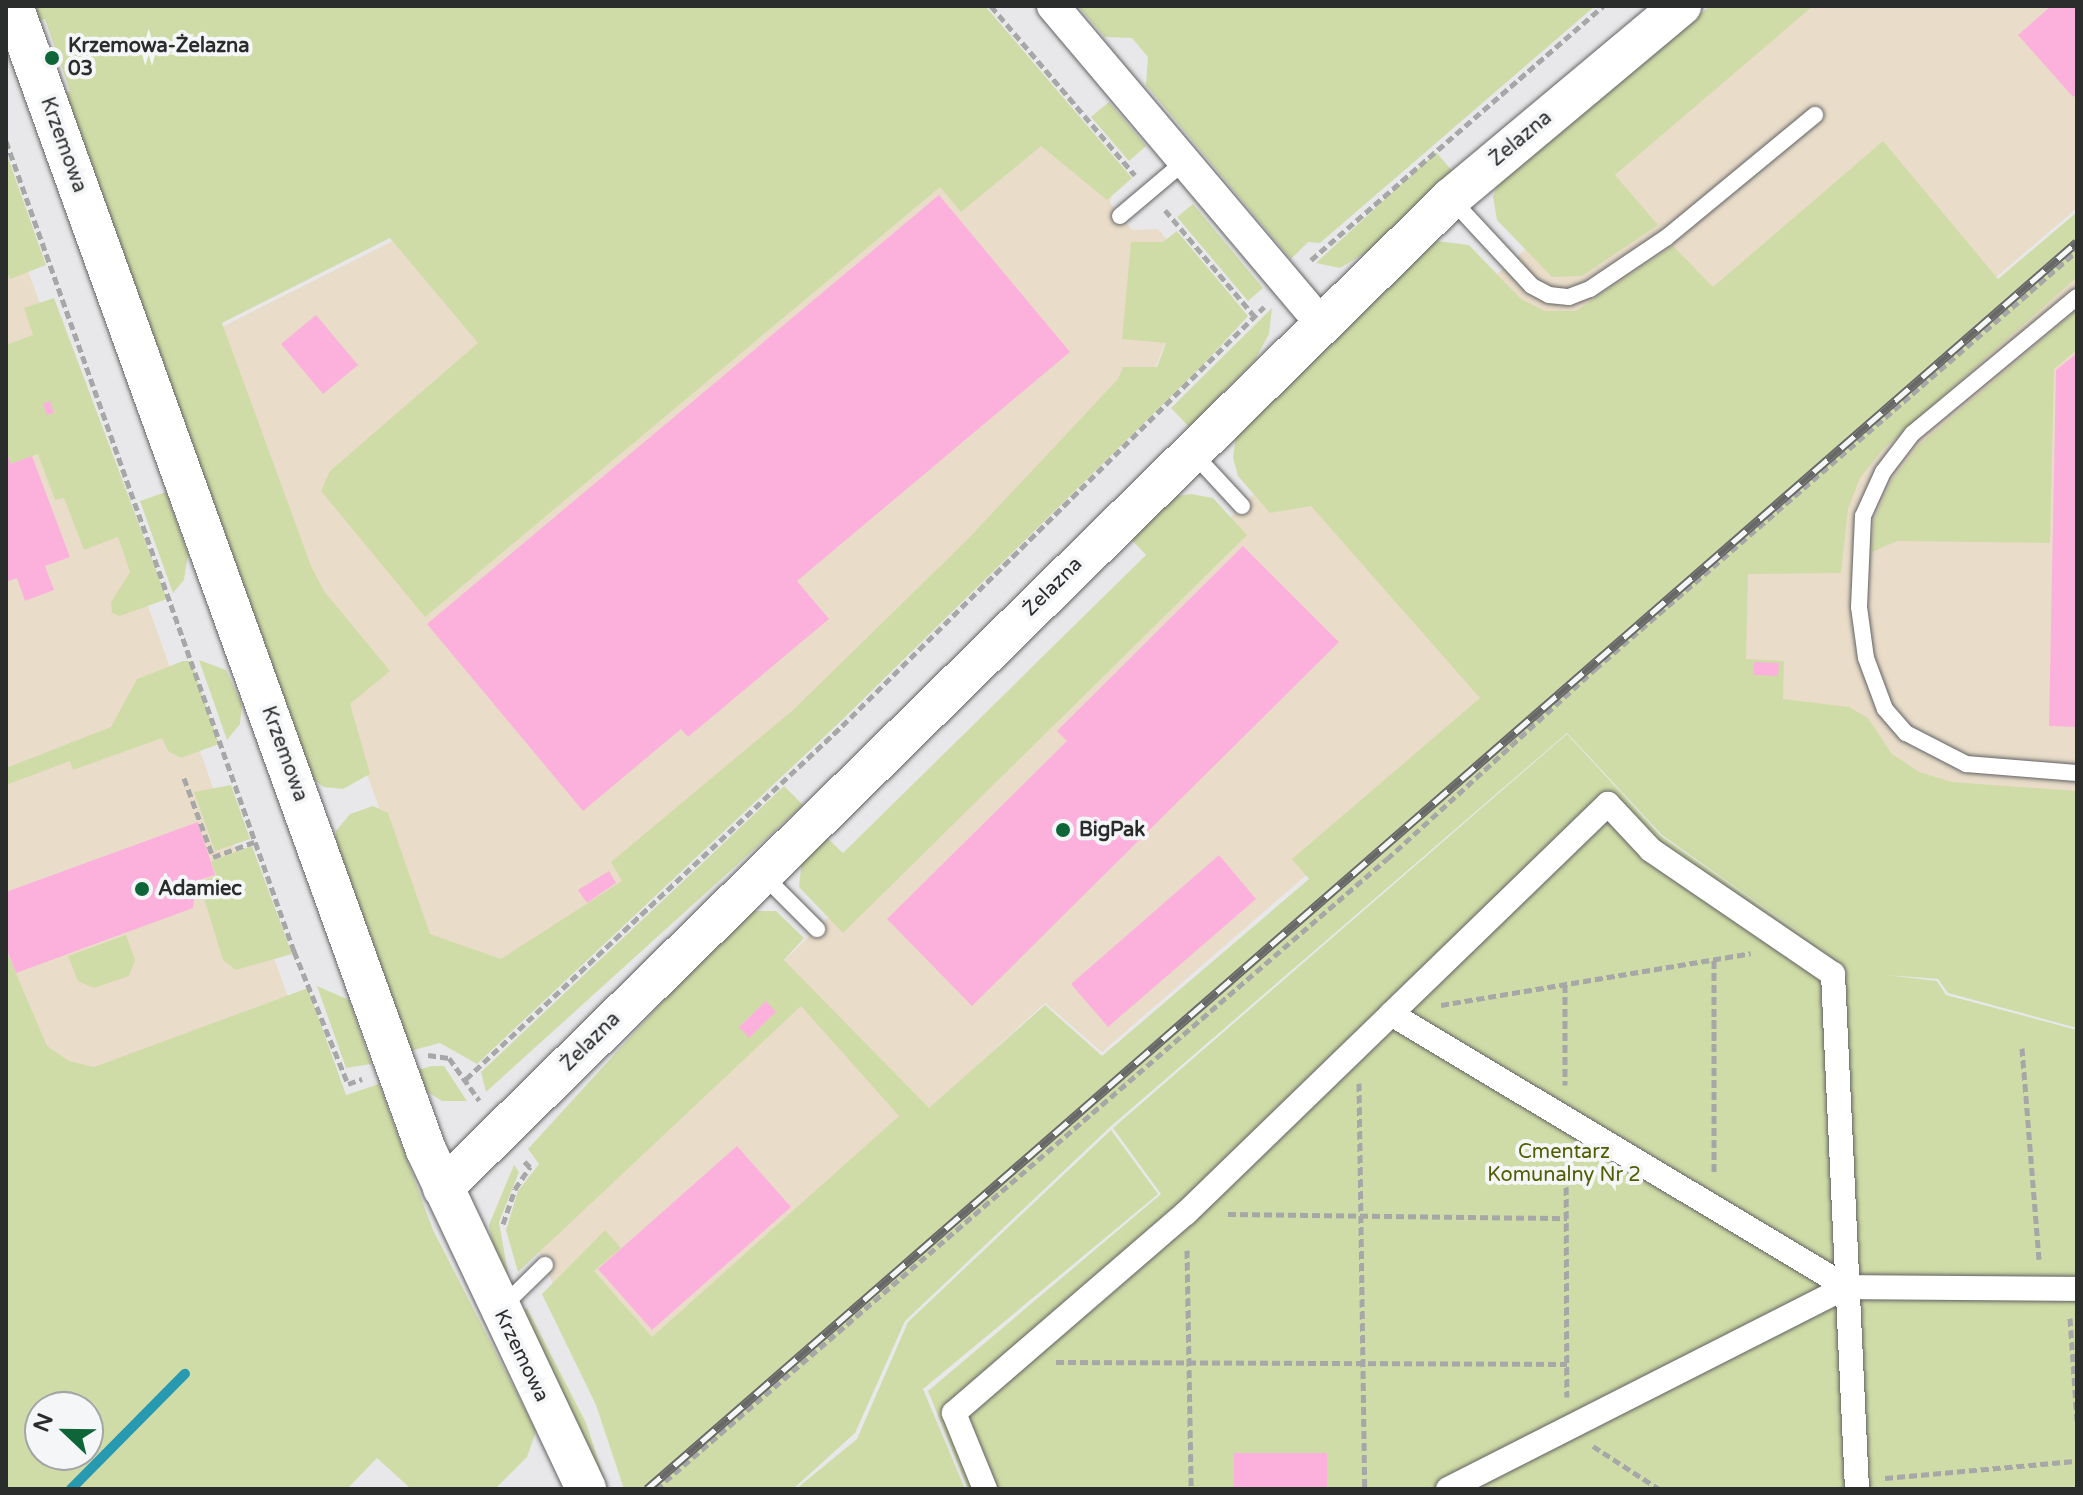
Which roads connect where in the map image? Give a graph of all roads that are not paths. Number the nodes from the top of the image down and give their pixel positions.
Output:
1 (13, 6) edge
2 (1053, 6) edge
3 (1681, 6) edge
4 (1815, 115) dead end
5 (1184, 162) junction
6 (1451, 198) junction
7 (1120, 216) dead end
8 (2077, 297) edge
9 (1321, 323) junction
10 (1191, 451) junction
11 (1242, 506) dead end
12 (2077, 773) edge
13 (762, 874) junction
14 (817, 929) dead end
15 (1391, 1014) junction
16 (443, 1188) junction
17 (545, 1265) dead end
18 (1847, 1287) junction
19 (2073, 1289) edge
20 (499, 1311) junction
21 (1857, 1485) edge
22 (586, 1489) edge
23 (985, 1489) edge
24 (1448, 1489) edge

1 - 16 street, Krzemowa
2 - 5 street
3 - 6 street, Żelazna
4 - 6 lane
5 - 7 lane
5 - 9 street
6 - 9 street, Żelazna
8 - 12 lane
9 - 10 street, Żelazna
10 - 11 lane
10 - 13 street, Żelazna
13 - 14 lane
13 - 16 street, Żelazna
15 - 18 street
15 - 18 street
15 - 23 street
16 - 20 street, Krzemowa
17 - 20 lane
18 - 19 street
18 - 21 street
18 - 24 street
20 - 22 street, Krzemowa

